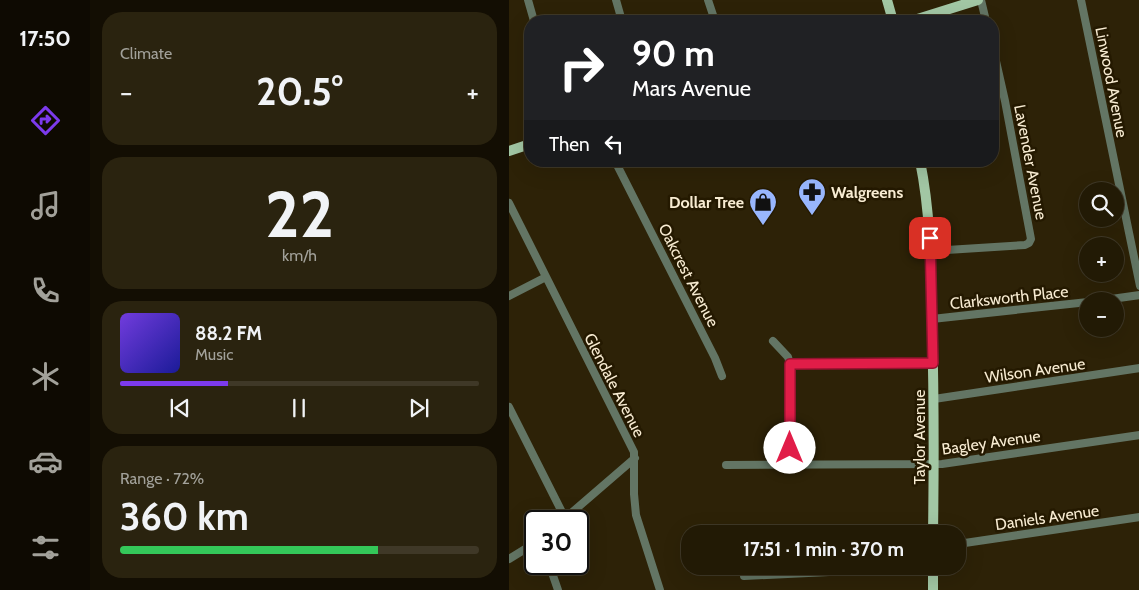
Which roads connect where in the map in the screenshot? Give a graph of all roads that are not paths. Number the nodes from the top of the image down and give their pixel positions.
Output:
1 (527, 0) edge
2 (616, 0) edge
3 (708, 0) edge
4 (887, 0) edge
5 (979, 0) edge
6 (1081, 0) edge
7 (533, 15) edge
8 (620, 15) edge
9 (713, 15) edge
10 (891, 15) edge
11 (930, 15) edge
12 (984, 15) edge
13 (999, 74) edge
14 (524, 146) edge
15 (509, 151) edge
16 (618, 167) edge
17 (921, 167) edge
18 (509, 203) edge
19 (931, 250) junction
20 (546, 277) junction
21 (1139, 286) edge
22 (1139, 295) edge
23 (509, 296) edge
24 (1124, 297) edge
25 (1079, 303) edge
26 (932, 319) junction
27 (773, 341) dead end
28 (933, 363) junction
29 (790, 364) junction
30 (1139, 368) edge
31 (722, 376) dead end
32 (934, 399) junction
33 (509, 407) edge
34 (1139, 435) edge
35 (635, 458) junction
36 (934, 463) junction
37 (790, 464) junction
38 (726, 465) dead end
39 (559, 510) edge
40 (575, 510) edge
41 (1139, 517) edge
42 (933, 525) edge
43 (966, 543) edge
44 (524, 550) edge
45 (509, 559) edge
46 (553, 575) edge
47 (766, 575) edge
48 (933, 575) edge
49 (745, 576) dead end
50 (558, 590) edge
51 (660, 590) edge
52 (933, 590) edge

1 - 7 street
2 - 8 street
3 - 9 street
4 - 10 main road
5 - 11 main road
5 - 12 street
6 - 21 street, Linwood Avenue
13 - 19 street, Lavender Avenue
14 - 15 main road
16 - 31 street, Oakcrest Avenue
17 - 19 main road, Taylor Avenue
18 - 20 street, Glendale Avenue
19 - 26 main road, Taylor Avenue
20 - 23 street
20 - 35 street, Glendale Avenue
22 - 24 street
25 - 26 street, Clarksworth Place
26 - 28 main road, Taylor Avenue
27 - 29 street
28 - 29 street
28 - 32 main road, Taylor Avenue
29 - 37 street
30 - 32 street, Wilson Avenue
32 - 36 main road, Taylor Avenue
33 - 39 street
34 - 36 street, Bagley Avenue
35 - 40 street
35 - 51 street, Glendale Avenue
36 - 37 street, Bagley Avenue
36 - 42 main road, Taylor Avenue
37 - 38 street, Bagley Avenue
41 - 43 street, Daniels Avenue
44 - 45 street
46 - 50 street
47 - 49 street
48 - 52 main road

